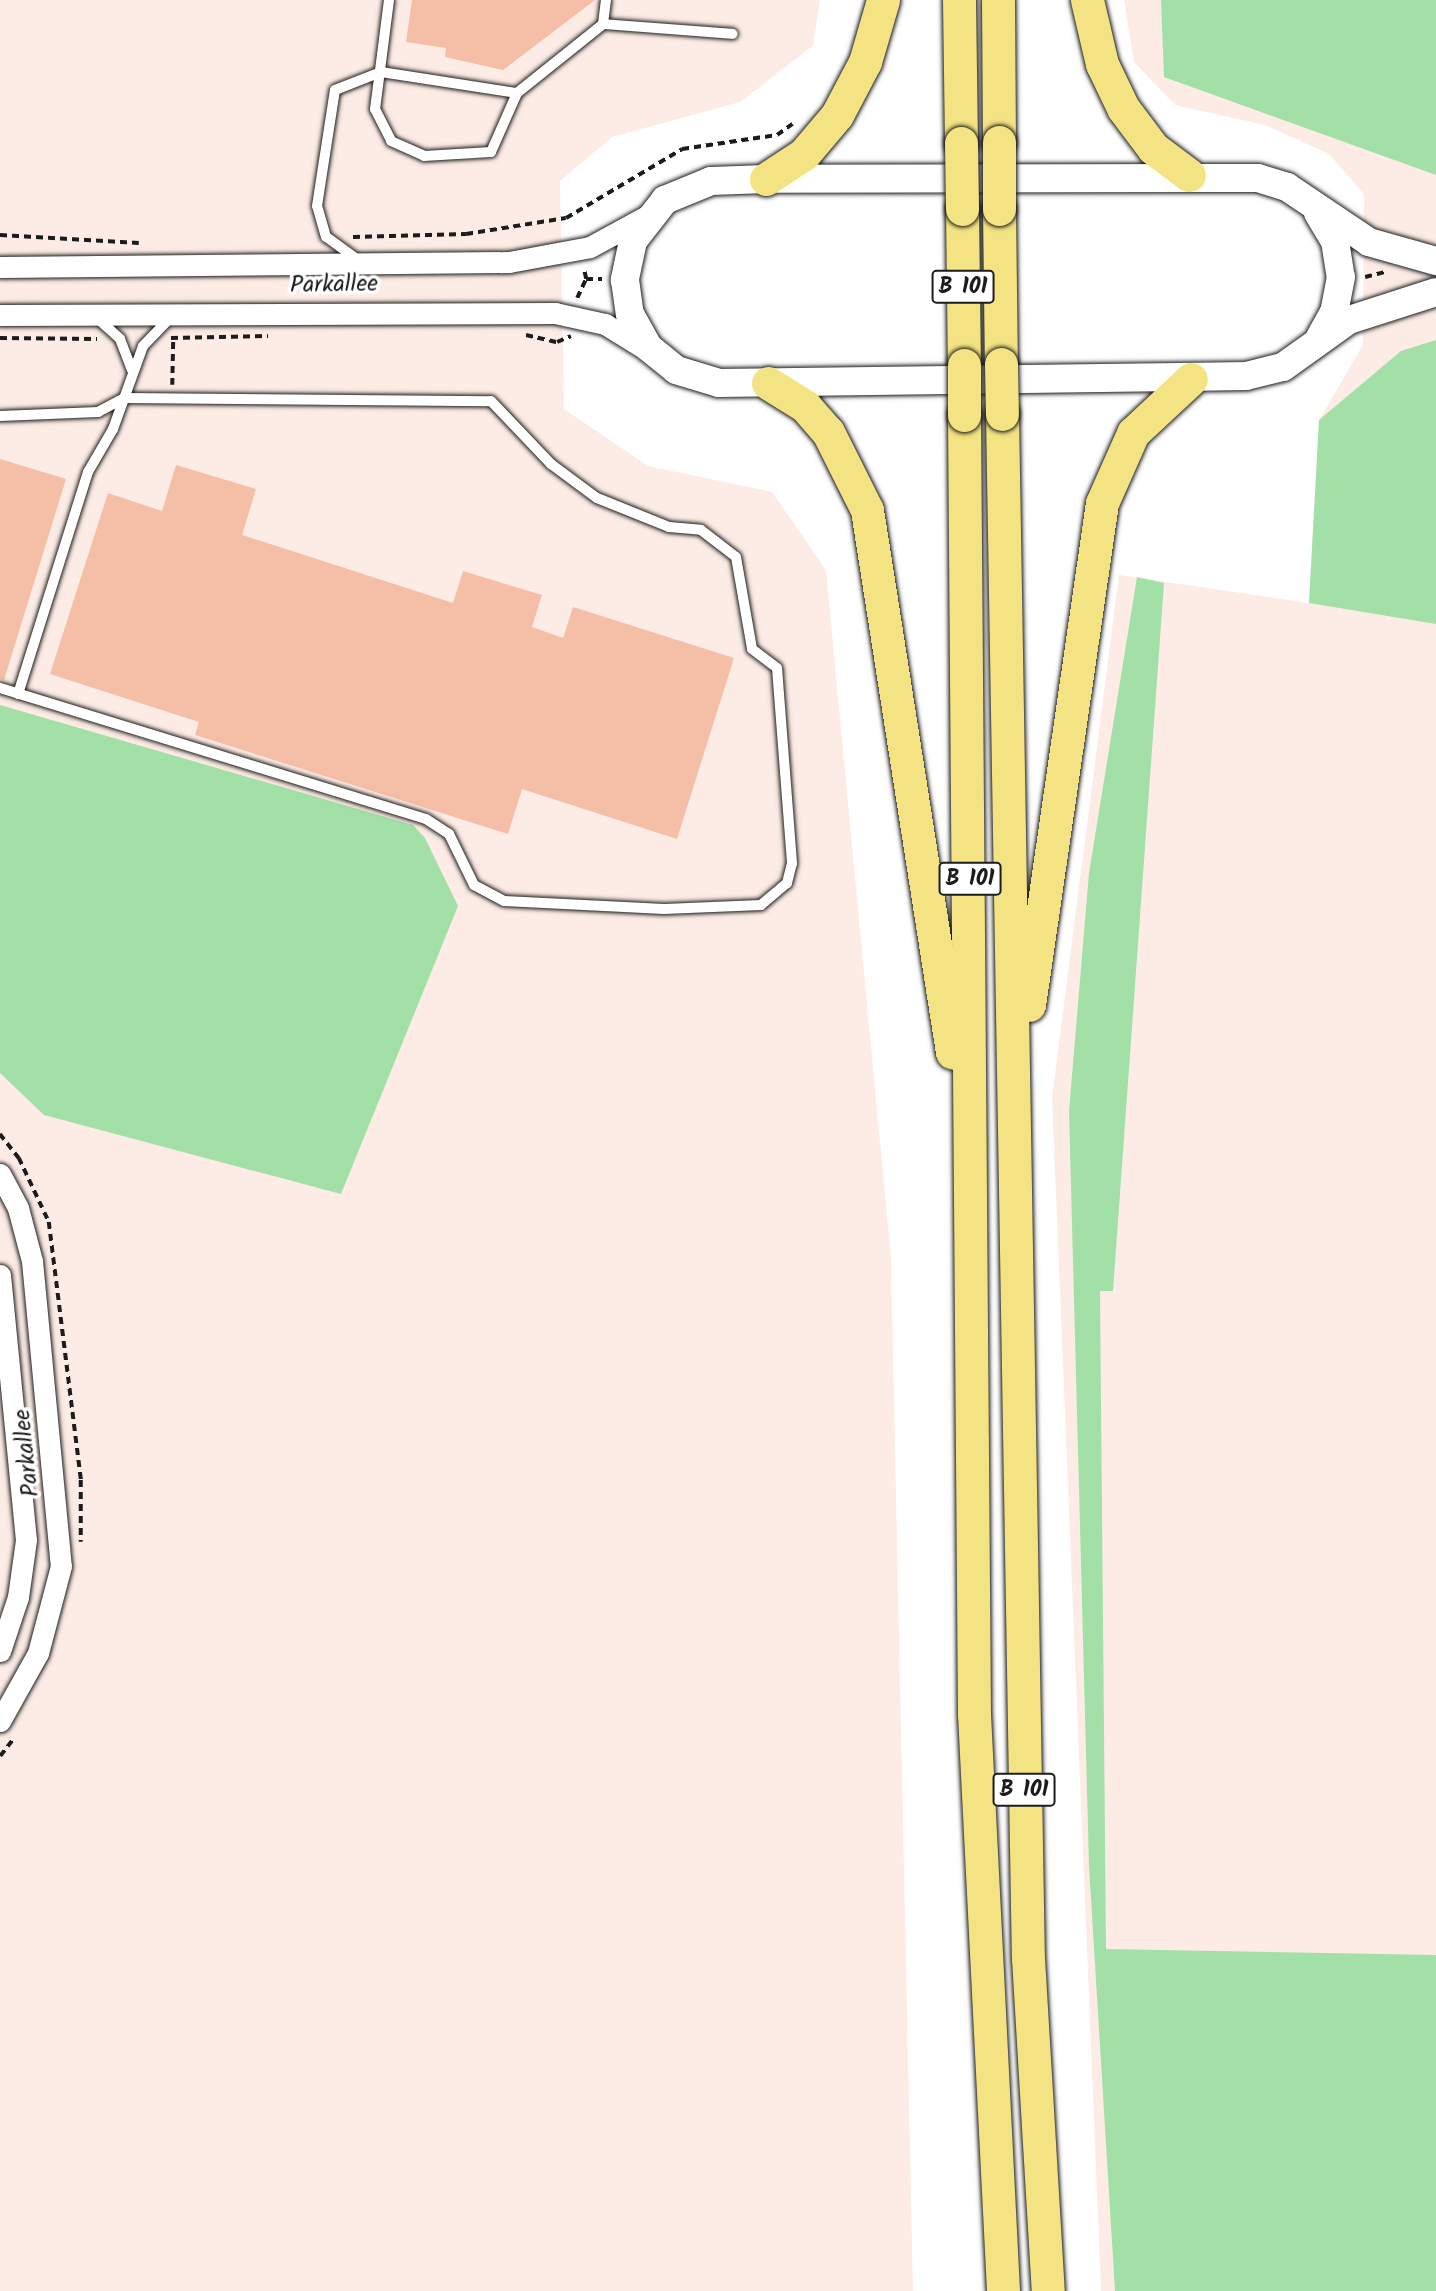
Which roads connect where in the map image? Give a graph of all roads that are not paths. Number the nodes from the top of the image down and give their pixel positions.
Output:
1 (389, 0) edge
2 (606, 0) edge
3 (883, 0) edge
4 (959, 0) edge
5 (998, 0) edge
6 (1087, 0) edge
7 (603, 24) junction
8 (733, 34) dead end
9 (381, 72) junction
10 (517, 93) junction
11 (1189, 175) junction
12 (766, 179) junction
13 (1311, 205) junction
14 (653, 212) junction
15 (0, 258) edge
16 (369, 260) junction
17 (1436, 261) edge
18 (37, 264) junction
19 (0, 267) edge
20 (1436, 292) edge
21 (84, 313) junction
22 (180, 313) junction
23 (0, 315) edge
24 (1316, 342) junction
25 (658, 357) junction
26 (132, 370) junction
27 (1191, 379) junction
28 (768, 383) junction
29 (124, 398) junction
30 (0, 416) edge
31 (0, 688) edge
32 (18, 694) junction
33 (0, 1174) edge
34 (1014, 1263) junction
35 (0, 1275) edge
36 (971, 1344) junction
37 (0, 1651) edge
38 (0, 1721) edge
39 (1003, 2291) edge
40 (1048, 2291) edge

1 - 9 lane
2 - 7 lane
3 - 12 highway
4 - 36 highway, B 101, bridge
5 - 34 highway, B 101, bridge
6 - 11 highway
7 - 8 lane
7 - 10 lane
9 - 10 lane
9 - 10 lane
9 - 16 lane
11 - 12 main road
11 - 13 main road
12 - 14 main road
13 - 17 main road
13 - 24 main road
14 - 16 street, Parkallee
14 - 25 main road
15 - 18 lane
16 - 18 street, Parkallee
18 - 19 street, Parkallee
20 - 24 main road
21 - 22 street, Parkallee
21 - 23 street, Parkallee
21 - 26 lane
22 - 25 street, Parkallee
22 - 26 lane
24 - 27 main road
25 - 28 main road
26 - 29 lane
27 - 28 main road
27 - 34 highway
28 - 36 highway
29 - 30 lane
29 - 32 lane
29 - 32 lane
31 - 32 lane
33 - 38 street, Parkallee
34 - 40 highway, B 101
35 - 37 street, Parkallee
36 - 39 highway, B 101

